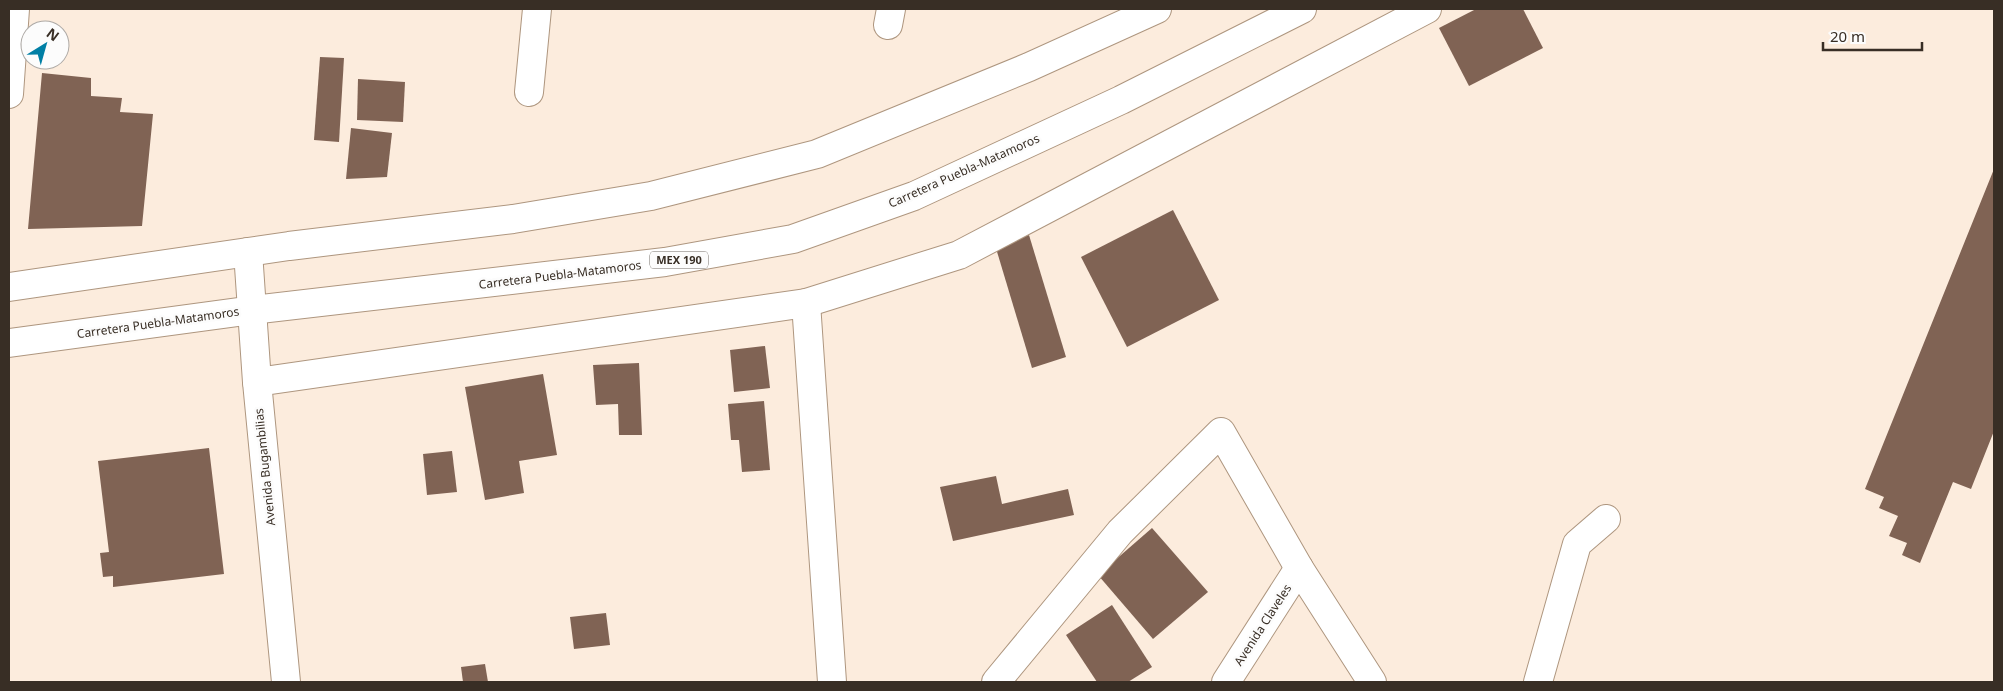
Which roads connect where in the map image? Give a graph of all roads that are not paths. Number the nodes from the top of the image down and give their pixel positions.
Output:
1 (16, 9) edge
2 (537, 9) edge
3 (1156, 9) edge
4 (1302, 9) edge
5 (1427, 9) edge
6 (529, 92) dead end
7 (9, 94) edge
8 (248, 252) junction
9 (9, 287) edge
10 (806, 303) junction
11 (253, 310) junction
12 (9, 344) edge
13 (257, 382) junction
14 (1606, 519) dead end
15 (1299, 568) junction
16 (286, 682) edge
17 (832, 682) edge
18 (996, 682) edge
19 (1226, 682) edge
20 (1372, 682) edge
21 (1538, 682) edge

1 - 7 street
2 - 6 street
3 - 8 street
4 - 11 street, Carretera Puebla-Matamoros / MEX 190
5 - 10 street
8 - 9 street
8 - 11 street, Avenida Bugambilias
10 - 13 street
10 - 17 street
11 - 12 street, Carretera Puebla-Matamoros / MEX 190
11 - 13 street, Avenida Bugambilias
13 - 16 street, Avenida Bugambilias
14 - 21 street
15 - 18 street
15 - 19 street, Avenida Claveles
15 - 20 street

